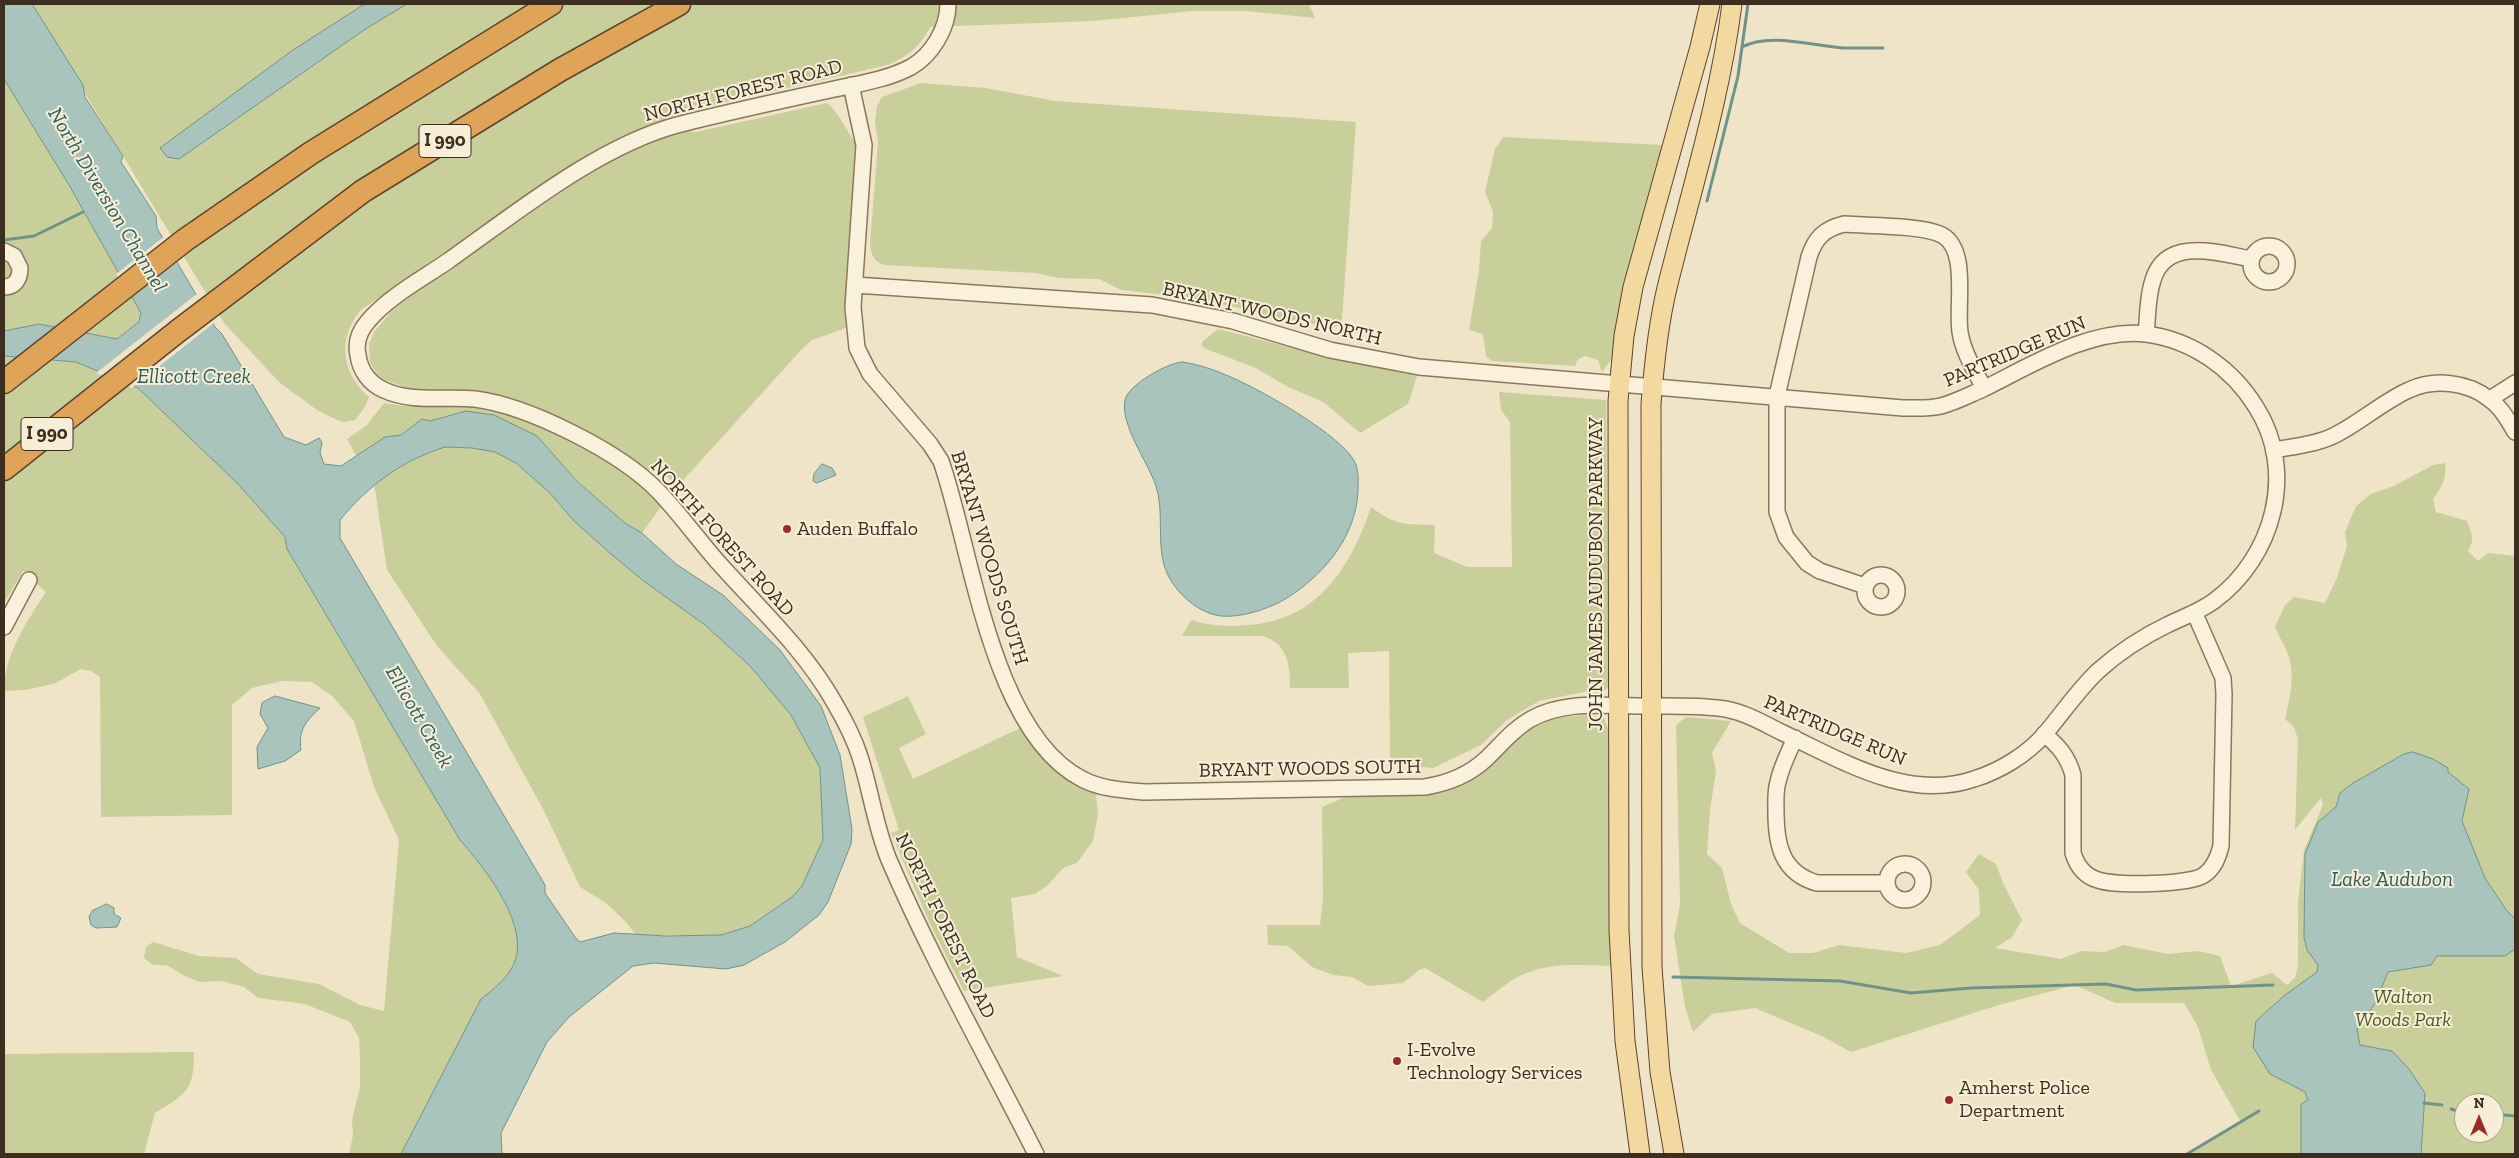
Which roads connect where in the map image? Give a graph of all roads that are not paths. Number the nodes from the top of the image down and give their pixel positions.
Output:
1 (551, 4) edge
2 (680, 4) edge
3 (948, 4) edge
4 (1710, 4) edge
5 (1732, 4) edge
6 (851, 85) junction
7 (4, 252) edge
8 (2251, 259) dead end
9 (855, 285) junction
10 (4, 287) edge
11 (2146, 334) junction
12 (4, 382) edge
13 (2515, 383) edge
14 (1619, 384) junction
15 (1652, 386) junction
16 (1984, 388) junction
17 (1778, 396) junction
18 (2490, 399) junction
19 (2515, 432) edge
20 (45, 436) junction
21 (2274, 450) junction
22 (4, 469) edge
23 (4, 484) edge
24 (29, 580) dead end
25 (1865, 586) dead end
26 (2195, 614) junction
27 (4, 627) edge
28 (1619, 706) junction
29 (1651, 706) junction
30 (2044, 734) junction
31 (1795, 738) junction
32 (1887, 884) dead end
33 (1657, 1040) junction
34 (1625, 1041) junction
35 (1036, 1154) edge
36 (1640, 1154) edge
37 (1674, 1154) edge

1 - 12 highway
2 - 20 highway, I 990
3 - 6 street, NORTH FOREST ROAD
4 - 14 main road, JOHN JAMES AUDUBON PARKWAY
5 - 15 main road
6 - 9 street, BRYANT WOODS SOUTH
6 - 35 street, NORTH FOREST ROAD
7 - 10 street
8 - 11 street
9 - 14 street, BRYANT WOODS NORTH
9 - 28 street, BRYANT WOODS SOUTH
11 - 16 street, PARTRIDGE RUN
11 - 21 street, PARTRIDGE RUN
13 - 18 street
14 - 15 street, BRYANT WOODS NORTH
14 - 28 main road, JOHN JAMES AUDUBON PARKWAY
15 - 17 street, PARTRIDGE RUN
15 - 29 main road
16 - 17 street, PARTRIDGE RUN
16 - 17 street
17 - 25 street
18 - 19 street
18 - 21 street
20 - 22 highway, I 990
20 - 23 highway
21 - 26 street, PARTRIDGE RUN
24 - 27 street
26 - 30 street, PARTRIDGE RUN
26 - 30 street
28 - 29 street, BRYANT WOODS SOUTH
28 - 34 main road, JOHN JAMES AUDUBON PARKWAY
29 - 31 street, PARTRIDGE RUN
29 - 33 main road
30 - 31 street, PARTRIDGE RUN
31 - 32 street
33 - 34 main road
33 - 37 main road
34 - 36 main road, JOHN JAMES AUDUBON PARKWAY

